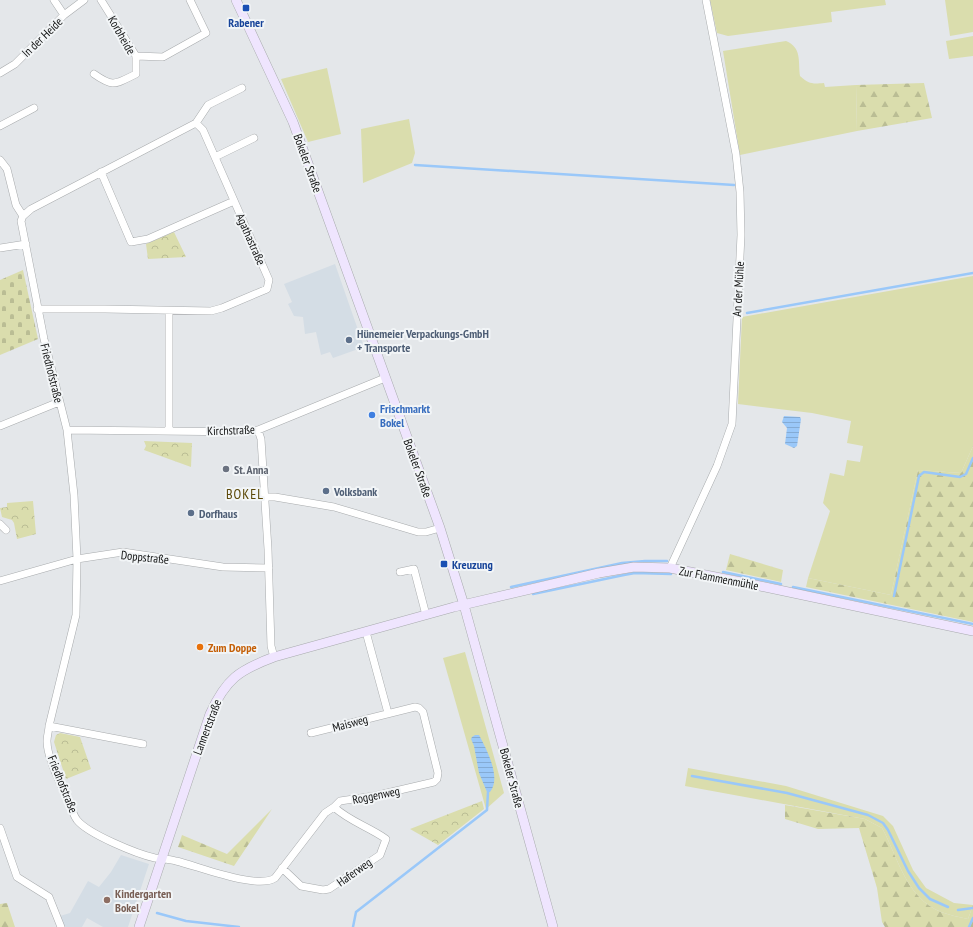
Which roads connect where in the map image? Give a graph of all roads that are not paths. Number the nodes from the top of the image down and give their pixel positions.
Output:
1 (54, 0) edge
2 (84, 0) edge
3 (101, 0) edge
4 (190, 0) edge
5 (236, 0) edge
6 (706, 0) edge
7 (64, 16) junction
8 (136, 56) junction
9 (0, 73) edge
10 (94, 74) dead end
11 (242, 88) dead end
12 (34, 108) dead end
13 (196, 123) junction
14 (0, 126) edge
15 (254, 138) dead end
16 (215, 156) junction
17 (0, 161) edge
18 (101, 172) junction
19 (234, 201) junction
20 (23, 216) junction
21 (26, 244) junction
22 (0, 248) edge
23 (37, 309) junction
24 (169, 311) junction
25 (385, 378) junction
26 (59, 402) junction
27 (0, 426) edge
28 (67, 430) junction
29 (258, 430) junction
30 (169, 431) junction
31 (265, 497) junction
32 (0, 524) edge
33 (440, 528) junction
34 (6, 530) dead end
35 (77, 559) junction
36 (269, 568) junction
37 (670, 568) junction
38 (400, 572) dead end
39 (0, 581) edge
40 (464, 605) junction
41 (426, 615) junction
42 (366, 632) junction
43 (973, 632) edge
44 (274, 657) junction
45 (388, 713) junction
46 (49, 726) junction
47 (311, 733) dead end
48 (143, 744) dead end
49 (334, 807) junction
50 (0, 828) edge
51 (163, 858) junction
52 (282, 868) junction
53 (61, 927) edge
54 (139, 927) edge
55 (553, 927) edge

1 - 7 street
2 - 7 street, In der Heide
3 - 8 street, Korbheide
4 - 8 street
5 - 25 street, Bokeler Straße
6 - 37 street, An der Mühle
7 - 9 street, In der Heide
8 - 10 street, Korbheide
11 - 13 street
12 - 14 street
13 - 16 street
13 - 18 street
15 - 16 street
16 - 19 street
17 - 20 street
18 - 19 street, Agathastraße
18 - 20 street
19 - 24 street, Agathastraße
20 - 21 street, Friedhofstraße
21 - 22 street
21 - 23 street, Friedhofstraße
23 - 24 street, Agathastraße
23 - 26 street, Friedhofstraße
24 - 30 street
25 - 29 street, Kirchstraße
25 - 33 street, Bokeler Straße
26 - 27 street
26 - 28 street, Friedhofstraße
28 - 30 street, Kirchstraße
28 - 35 street, Friedhofstraße
29 - 30 street, Kirchstraße
29 - 31 street
31 - 33 street
31 - 36 street
32 - 34 street
33 - 40 street, Bokeler Straße
35 - 36 street, Doppstraße
35 - 39 street, Doppstraße
35 - 46 street, Friedhofstraße
36 - 44 street
37 - 40 street, Zur Flammenmühle
37 - 43 street, Zur Flammenmühle
38 - 41 street
40 - 41 street, Lannertstraße
40 - 55 street, Bokeler Straße
41 - 42 street, Lannertstraße
42 - 44 street, Lannertstraße
42 - 45 street
44 - 51 street, Lannertstraße
45 - 47 street, Maisweg
45 - 49 street, Roggenweg
46 - 48 street
46 - 51 street, Friedhofstraße
49 - 52 street, Roggenweg
49 - 52 street, Haferweg
50 - 53 street
51 - 52 street, Roggenweg
51 - 54 street, Lannertstraße

